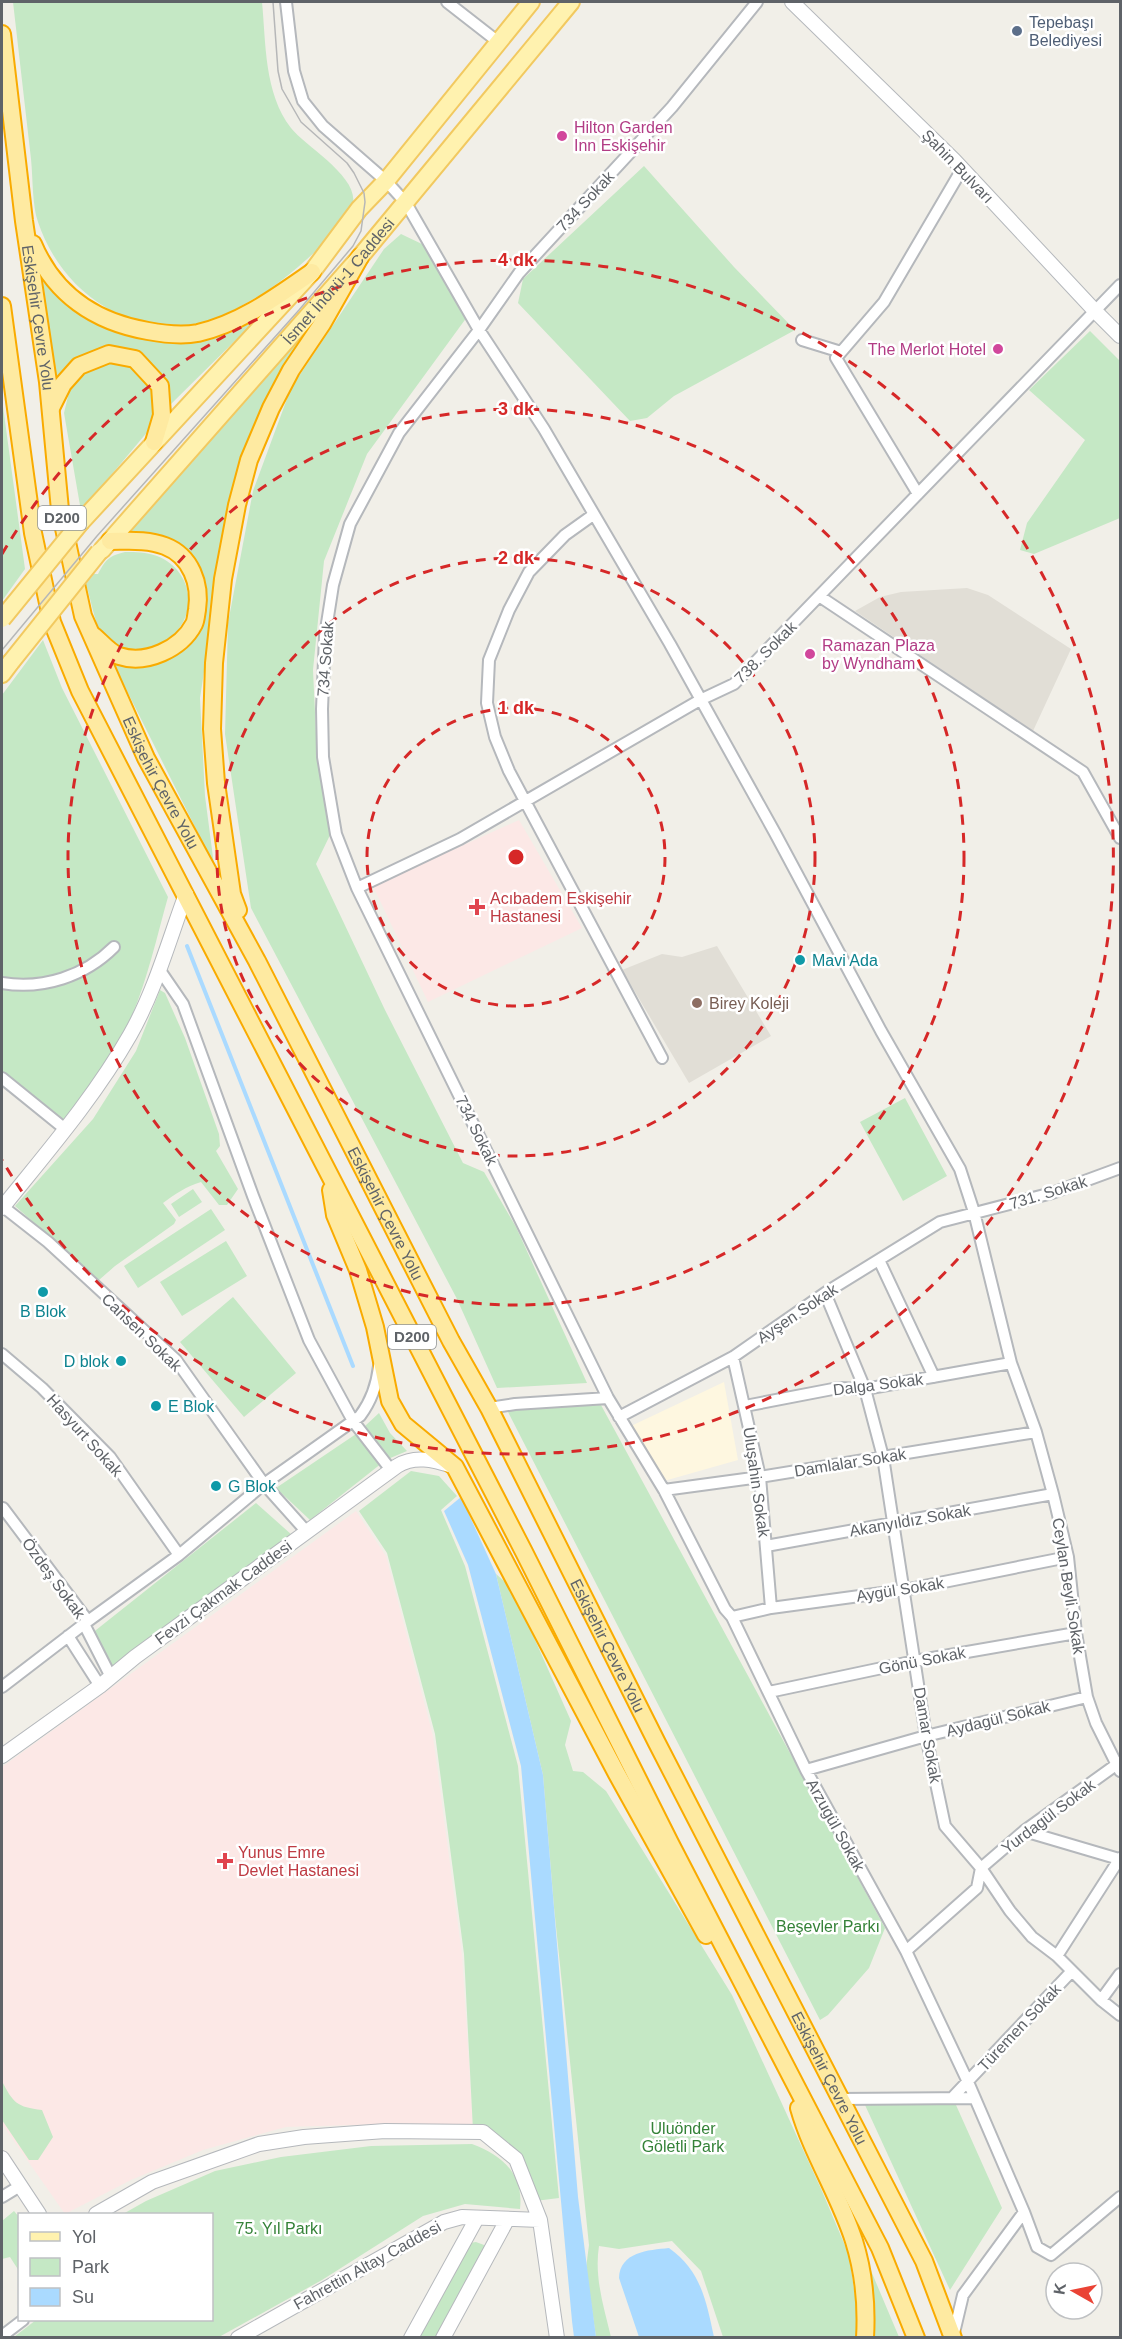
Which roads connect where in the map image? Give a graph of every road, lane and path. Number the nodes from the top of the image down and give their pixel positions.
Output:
1 (286, 2) edge
2 (447, 2) edge
3 (531, 2) edge
4 (571, 2) edge
5 (757, 2) edge
6 (792, 2) edge
7 (2, 34) edge
8 (497, 42) junction
9 (962, 169) junction
10 (386, 181) junction
11 (406, 202) junction
12 (24, 221) junction
13 (360, 257) junction
14 (312, 273) junction
15 (1120, 285) edge
16 (2, 306) edge
17 (1095, 311) junction
18 (479, 330) junction
19 (1120, 336) edge
20 (802, 340) dead end
21 (841, 352) junction
22 (50, 409) junction
23 (154, 442) junction
24 (918, 494) junction
25 (593, 515) junction
26 (104, 547) junction
27 (819, 596) junction
28 (2, 619) edge
29 (91, 633) junction
30 (6, 668) edge
31 (700, 700) junction
32 (526, 803) junction
33 (1120, 838) edge
34 (357, 888) junction
35 (186, 894) junction
36 (114, 947) dead end
37 (258, 961) junction
38 (159, 969) junction
39 (2, 984) edge
40 (662, 1058) dead end
41 (2, 1078) edge
42 (65, 1129) junction
43 (1120, 1168) edge
44 (328, 1175) junction
45 (2, 1207) edge
46 (974, 1212) junction
47 (879, 1260) junction
48 (825, 1293) junction
49 (380, 1352) junction
50 (2, 1354) edge
51 (733, 1357) junction
52 (1011, 1363) junction
53 (934, 1377) junction
54 (865, 1389) junction
55 (608, 1398) junction
56 (745, 1406) junction
57 (489, 1408) junction
58 (620, 1417) junction
59 (353, 1421) junction
60 (1036, 1432) junction
61 (883, 1457) junction
62 (455, 1467) junction
63 (391, 1470) junction
64 (760, 1477) junction
65 (264, 1484) junction
66 (664, 1490) junction
67 (1053, 1494) junction
68 (2, 1508) edge
69 (893, 1524) junction
70 (306, 1531) junction
71 (766, 1546) junction
72 (179, 1555) junction
73 (1068, 1557) junction
74 (904, 1590) junction
75 (771, 1608) junction
76 (732, 1617) junction
77 (86, 1623) junction
78 (1076, 1633) junction
79 (68, 1636) junction
80 (915, 1661) junction
81 (105, 1682) junction
82 (2, 1687) edge
83 (769, 1692) junction
84 (1087, 1697) junction
85 (926, 1736) junction
86 (2, 1756) edge
87 (1119, 1766) edge
88 (806, 1770) junction
89 (1024, 1831) junction
90 (1120, 1859) edge
91 (981, 1868) junction
92 (906, 1951) junction
93 (1057, 1956) junction
94 (1071, 1972) junction
95 (1120, 1974) edge
96 (742, 1980) junction
97 (1101, 2000) junction
98 (1120, 2015) edge
99 (786, 2064) junction
100 (968, 2082) junction
101 (952, 2098) junction
102 (973, 2098) junction
103 (839, 2099) junction
104 (2, 2158) edge
105 (20, 2186) junction
106 (1120, 2197) edge
107 (2, 2198) edge
108 (1024, 2212) junction
109 (38, 2213) edge
110 (98, 2213) edge
111 (477, 2218) junction
112 (507, 2220) junction
113 (540, 2220) junction
114 (21, 2321) edge
115 (2, 2336) edge
116 (237, 2337) edge
117 (411, 2337) edge
118 (443, 2337) edge
119 (557, 2337) edge
120 (865, 2337) edge
121 (916, 2337) edge
122 (953, 2337) edge

1 - 10 street, Ceylan Beyli Sokak
2 - 8 street
3 - 8 main road, İsmet İnönü-1 Caddesi
4 - 11 main road, İsmet İnönü-1 Caddesi
5 - 18 street, 734 Sokak
6 - 9 street, Şahin Bulvarı
7 - 12 highway, Eskişehir Çevre Yolu / D200
8 - 10 main road, İsmet İnönü-1 Caddesi
9 - 17 street, Şahin Bulvarı
9 - 21 street
10 - 11 street, Ceylan Beyli Sokak
10 - 14 main road, İsmet İnönü-1 Caddesi
11 - 13 main road, İsmet İnönü-1 Caddesi
11 - 18 street, Ceylan Beyli Sokak
12 - 14 highway
12 - 22 highway, Eskişehir Çevre Yolu / D200
13 - 26 main road, İsmet İnönü-1 Caddesi
13 - 37 highway
14 - 23 main road, İsmet İnönü-1 Caddesi
15 - 17 street, 738. Sokak
16 - 35 highway, Eskişehir Çevre Yolu / D200
17 - 19 street, Şahin Bulvarı
17 - 24 street, 738. Sokak
18 - 25 street, Ceylan Beyli Sokak
18 - 34 street, 734 Sokak
20 - 21 street
21 - 24 street
22 - 23 highway
22 - 29 highway, Eskişehir Çevre Yolu / D200
23 - 28 main road, İsmet İnönü-1 Caddesi, bridge
24 - 27 street, 738. Sokak
25 - 31 street, Ceylan Beyli Sokak
25 - 32 street
26 - 29 highway
26 - 30 main road, İsmet İnönü-1 Caddesi, bridge
27 - 31 street, 738. Sokak
27 - 33 street
29 - 37 highway, Eskişehir Çevre Yolu / D200
31 - 32 street, 738. Sokak
31 - 46 street, Ceylan Beyli Sokak
32 - 34 street, 738. Sokak
32 - 40 street
34 - 55 street, 734 Sokak
35 - 38 street
35 - 44 highway, Eskişehir Çevre Yolu / D200
36 - 39 street
37 - 57 highway, Eskişehir Çevre Yolu / D200
38 - 42 street
38 - 59 street
41 - 42 street
42 - 45 street
43 - 46 street, 731. Sokak
44 - 49 highway
44 - 96 highway, Eskişehir Çevre Yolu / D200
45 - 65 street, Cansen Sokak
46 - 47 street, Ayşen Sokak
46 - 52 street, Ceylan Beyli Sokak
47 - 48 street, Ayşen Sokak
47 - 53 street
48 - 51 street, Ayşen Sokak
48 - 54 street, Damar Sokak
49 - 59 street
49 - 62 highway
50 - 72 street, Hasyurt Sokak
51 - 56 street, Uluşahin Sokak
51 - 58 street, Ayşen Sokak
52 - 53 street, Dalga Sokak
52 - 60 street, Ceylan Beyli Sokak
53 - 54 street, Dalga Sokak
54 - 56 street, Dalga Sokak
54 - 61 street, Damar Sokak
55 - 57 street
55 - 58 street, Arzugül Sokak
56 - 64 street, Uluşahin Sokak
57 - 103 highway, Eskişehir Çevre Yolu / D200
58 - 66 street, Arzugül Sokak
59 - 63 street
59 - 65 street
60 - 61 street, Damlalar Sokak
60 - 67 street, Ceylan Beyli Sokak
61 - 64 street, Damlalar Sokak
61 - 69 street, Damar Sokak
62 - 63 street, Fevzi Çakmak Caddesi
62 - 96 highway
63 - 70 street, Fevzi Çakmak Caddesi
64 - 66 street, Damlalar Sokak
64 - 71 street, Uluşahin Sokak
65 - 70 street, Cansen Sokak
65 - 72 street
66 - 76 street, Arzugül Sokak
67 - 69 street, Akanyıldız Sokak
67 - 73 street, Ceylan Beyli Sokak
68 - 77 street, Özdeş Sokak
69 - 71 street, Akanyıldız Sokak
69 - 74 street, Damar Sokak
70 - 81 street, Fevzi Çakmak Caddesi
71 - 75 street, Uluşahin Sokak
72 - 77 street
73 - 74 street, Aygül Sokak
73 - 78 street, Ceylan Beyli Sokak
74 - 75 street, Aygül Sokak
74 - 80 street, Damar Sokak
75 - 76 street, Aygül Sokak
76 - 83 street, Arzugül Sokak
77 - 79 street, Özdeş Sokak
77 - 81 street
78 - 80 street, Gönü Sokak
78 - 84 street, Ceylan Beyli Sokak
79 - 81 street
79 - 82 street, Özdeş Sokak
80 - 83 street, Gönü Sokak
80 - 85 street, Damar Sokak
81 - 86 street, Fevzi Çakmak Caddesi
83 - 88 street, Arzugül Sokak
84 - 85 street, Aydagül Sokak
84 - 87 street, Ceylan Beyli Sokak
85 - 88 street, Aydagül Sokak
85 - 91 street, Damar Sokak
87 - 89 street, Yurdagül Sokak
88 - 92 street, Arzugül Sokak
89 - 90 street
89 - 91 street, Yurdagül Sokak
90 - 93 street
91 - 92 street
91 - 93 street, Damar Sokak
92 - 100 street, Arzugül Sokak
93 - 94 street, Damar Sokak
94 - 97 street, Damar Sokak
94 - 100 street, Türemen Sokak
95 - 97 street
96 - 99 highway, Eskişehir Çevre Yolu / D200
97 - 98 street, Damar Sokak
99 - 120 highway
99 - 121 highway, Eskişehir Çevre Yolu / D200
100 - 101 street, Türemen Sokak
100 - 102 street, Arzugül Sokak
101 - 102 street
101 - 103 street
102 - 108 street, Arzugül Sokak
103 - 122 highway, Eskişehir Çevre Yolu / D200
104 - 105 street
105 - 107 street
105 - 109 street
106 - 108 street, Arzugül Sokak
108 - 122 street
110 - 113 street
111 - 112 street, Fahrettin Altay Caddesi
111 - 116 street, Fahrettin Altay Caddesi
111 - 117 street
112 - 113 street, Fahrettin Altay Caddesi
112 - 118 street
113 - 119 street
114 - 115 street

